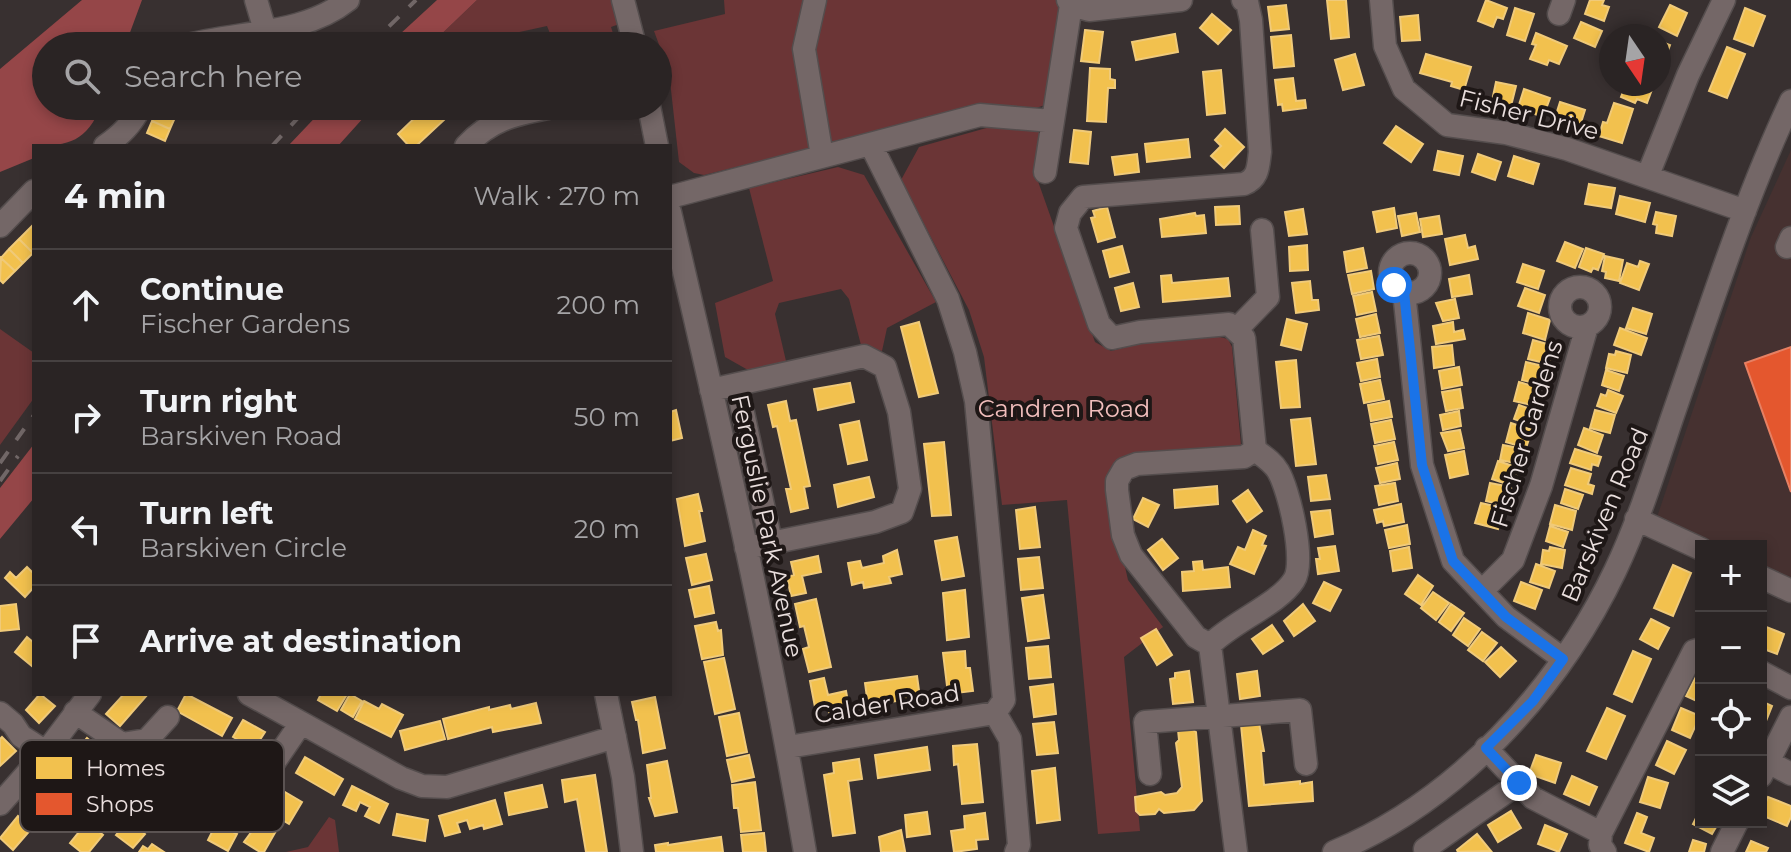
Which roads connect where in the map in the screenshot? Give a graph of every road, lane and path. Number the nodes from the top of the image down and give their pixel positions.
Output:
1 (256, 0) edge
2 (348, 0) edge
3 (623, 0) edge
4 (815, 0) edge
5 (1181, 0) edge
6 (1243, 0) edge
7 (1381, 0) edge
8 (1724, 0) edge
9 (1070, 2) edge
10 (265, 30) junction
11 (255, 32) edge
12 (631, 32) edge
13 (1791, 101) edge
14 (134, 120) edge
15 (500, 120) edge
16 (652, 120) edge
17 (1052, 121) junction
18 (476, 141) edge
19 (108, 144) edge
20 (657, 144) edge
21 (871, 145) junction
22 (822, 156) junction
23 (1045, 172) dead end
24 (1648, 175) junction
25 (32, 193) edge
26 (672, 196) edge
27 (1745, 211) junction
28 (672, 221) edge
29 (0, 226) edge
30 (1262, 230) dead end
31 (1404, 292) dead end
32 (1587, 326) dead end
33 (1237, 329) junction
34 (737, 385) junction
35 (711, 390) junction
36 (1255, 450) junction
37 (1636, 519) junction
38 (771, 542) junction
39 (1695, 546) edge
40 (746, 548) junction
41 (1767, 580) edge
42 (1482, 591) junction
43 (1791, 591) edge
44 (1210, 645) junction
45 (1695, 651) edge
46 (1563, 659) junction
47 (1767, 675) edge
48 (1791, 688) edge
49 (88, 696) edge
50 (253, 696) edge
51 (606, 696) edge
52 (75, 712) junction
53 (0, 713) edge
54 (995, 713) junction
55 (168, 717) dead end
56 (1219, 717) junction
57 (1791, 717) edge
58 (301, 723) junction
59 (615, 737) junction
60 (27, 740) edge
61 (55, 740) edge
62 (116, 740) edge
63 (147, 740) edge
64 (788, 747) junction
65 (284, 748) edge
66 (1486, 748) junction
67 (1767, 763) edge
68 (1306, 764) dead end
69 (1767, 770) edge
70 (1150, 774) dead end
71 (1791, 774) edge
72 (20, 781) edge
73 (1519, 783) junction
74 (0, 804) edge
75 (1734, 828) edge
76 (1603, 842) edge
77 (1425, 849) dead end
78 (632, 852) edge
79 (805, 852) edge
80 (1016, 852) edge
81 (1236, 852) edge
82 (1334, 852) edge
83 (1722, 852) edge

1 - 10 street
2 - 10 street
3 - 12 street
4 - 22 street
5 - 9 street
6 - 33 street
7 - 24 street, Fisher Drive
8 - 24 street
9 - 17 street
10 - 11 street
13 - 27 street, Barskiven Road
14 - 19 street
15 - 18 street
16 - 20 street
17 - 21 street
17 - 23 street
21 - 22 street
21 - 54 street
22 - 26 street
24 - 27 street, Fisher Drive
25 - 29 street
27 - 37 street, Barskiven Road
28 - 35 street, Ferguslie Park Avenue
30 - 33 street
31 - 42 street
32 - 42 street, Fischer Gardens
33 - 36 street
34 - 35 street
34 - 38 street
34 - 38 street
35 - 40 street, Ferguslie Park Avenue
36 - 44 street
36 - 44 street
37 - 39 street
37 - 46 street, Barskiven Road
38 - 40 street
40 - 64 street, Ferguslie Park Avenue
41 - 43 street
42 - 46 street
44 - 56 street
45 - 76 street
46 - 66 street, Barskiven Road
47 - 48 street
49 - 52 street
50 - 58 street
51 - 59 street
52 - 61 street
52 - 62 street
53 - 60 street
54 - 64 street, Calder Road
54 - 80 street
55 - 63 street
56 - 68 street
56 - 70 street
56 - 81 street
57 - 67 street
58 - 59 street
58 - 65 street
59 - 78 street
64 - 79 street, Ferguslie Park Avenue
66 - 73 street
66 - 82 street, Barskiven Road
69 - 71 street
72 - 74 street
73 - 76 street
73 - 77 street
75 - 83 street

